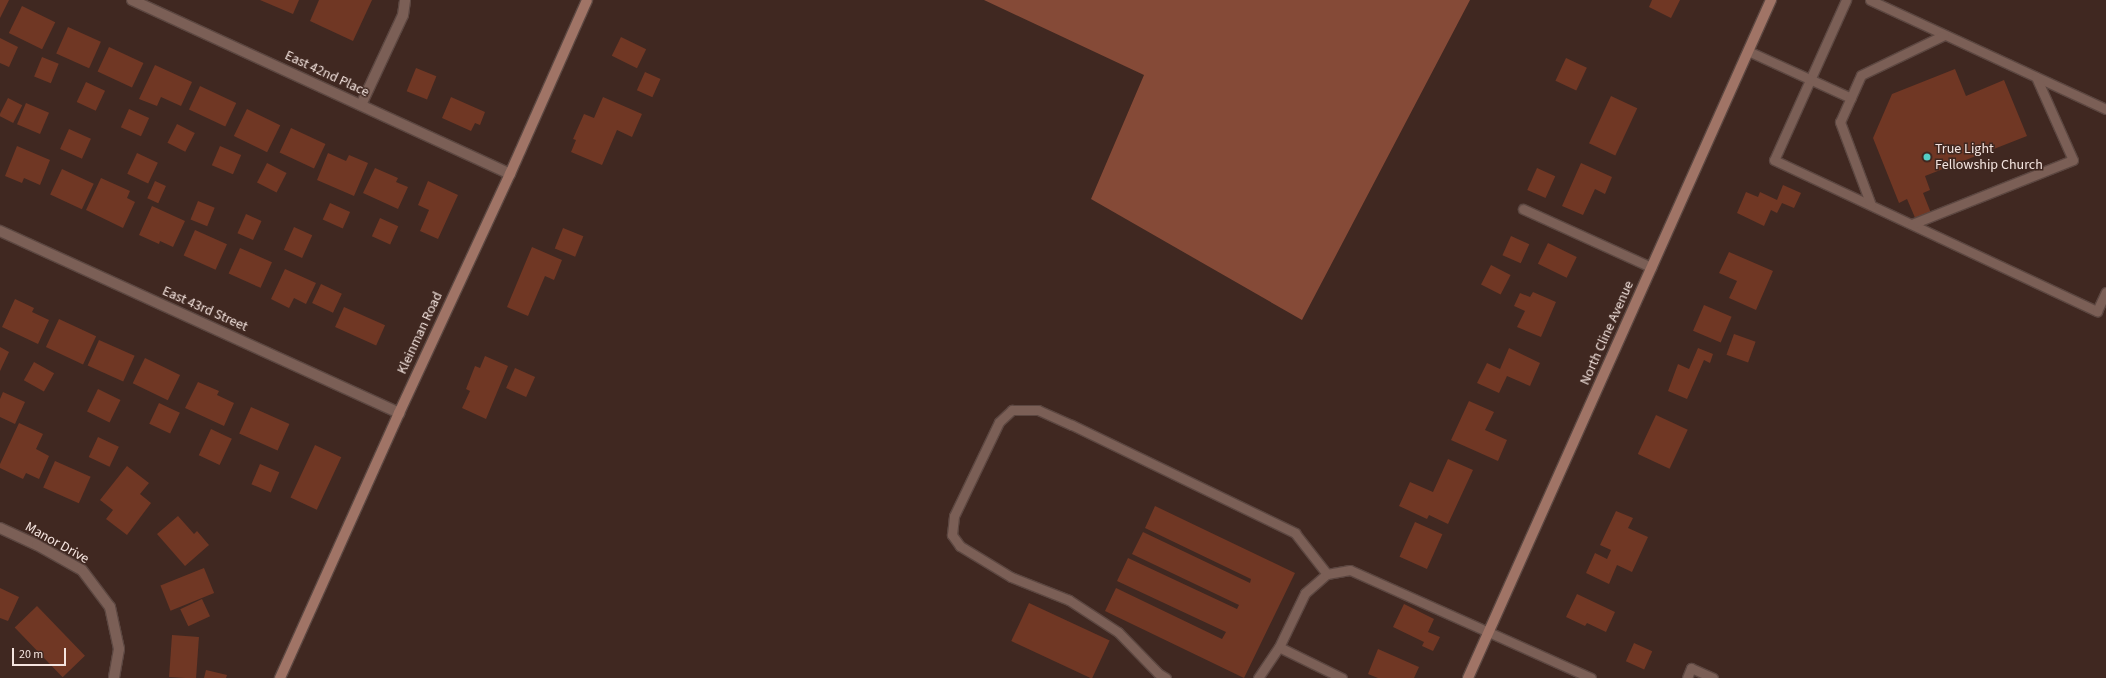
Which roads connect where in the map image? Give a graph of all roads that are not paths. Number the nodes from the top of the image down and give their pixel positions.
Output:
1 (132, 0) edge
2 (405, 0) edge
3 (587, 0) edge
4 (1771, 0) edge
5 (1846, 0) edge
6 (1870, 0) edge
7 (1944, 35) junction
8 (1748, 51) junction
9 (2036, 77) junction
10 (1810, 80) junction
11 (1851, 98) junction
12 (361, 105) junction
13 (2106, 109) edge
14 (510, 174) junction
15 (1871, 205) junction
16 (1523, 209) dead end
17 (1912, 224) junction
18 (0, 232) edge
19 (1652, 267) junction
20 (2106, 292) edge
21 (399, 413) junction
22 (0, 528) edge
23 (1327, 574) junction
24 (1489, 632) junction
25 (1279, 647) junction
26 (114, 678) edge
27 (280, 678) edge
28 (1166, 678) edge
29 (1258, 678) edge
30 (1342, 678) edge
31 (1468, 678) edge
32 (1591, 678) edge
33 (1687, 678) edge
34 (1713, 678) edge

1 - 12 street, East 42nd Place
2 - 12 street
3 - 14 street, Kleinman Road
4 - 8 street, North Cline Avenue
5 - 10 lane
6 - 7 lane
7 - 9 lane
7 - 11 lane
8 - 10 lane
8 - 19 street, North Cline Avenue
9 - 13 lane
9 - 17 lane
10 - 11 lane
10 - 15 lane
11 - 15 lane
12 - 14 street, East 42nd Place
14 - 21 street, Kleinman Road
15 - 17 lane
16 - 19 lane
17 - 20 lane
18 - 21 street, East 43rd Street
19 - 24 street, North Cline Avenue
21 - 27 street, Kleinman Road
22 - 26 street, Manor Drive
23 - 24 lane
23 - 25 lane
23 - 28 lane
24 - 31 street, North Cline Avenue
24 - 32 lane
25 - 29 lane
25 - 30 lane
33 - 34 lane

